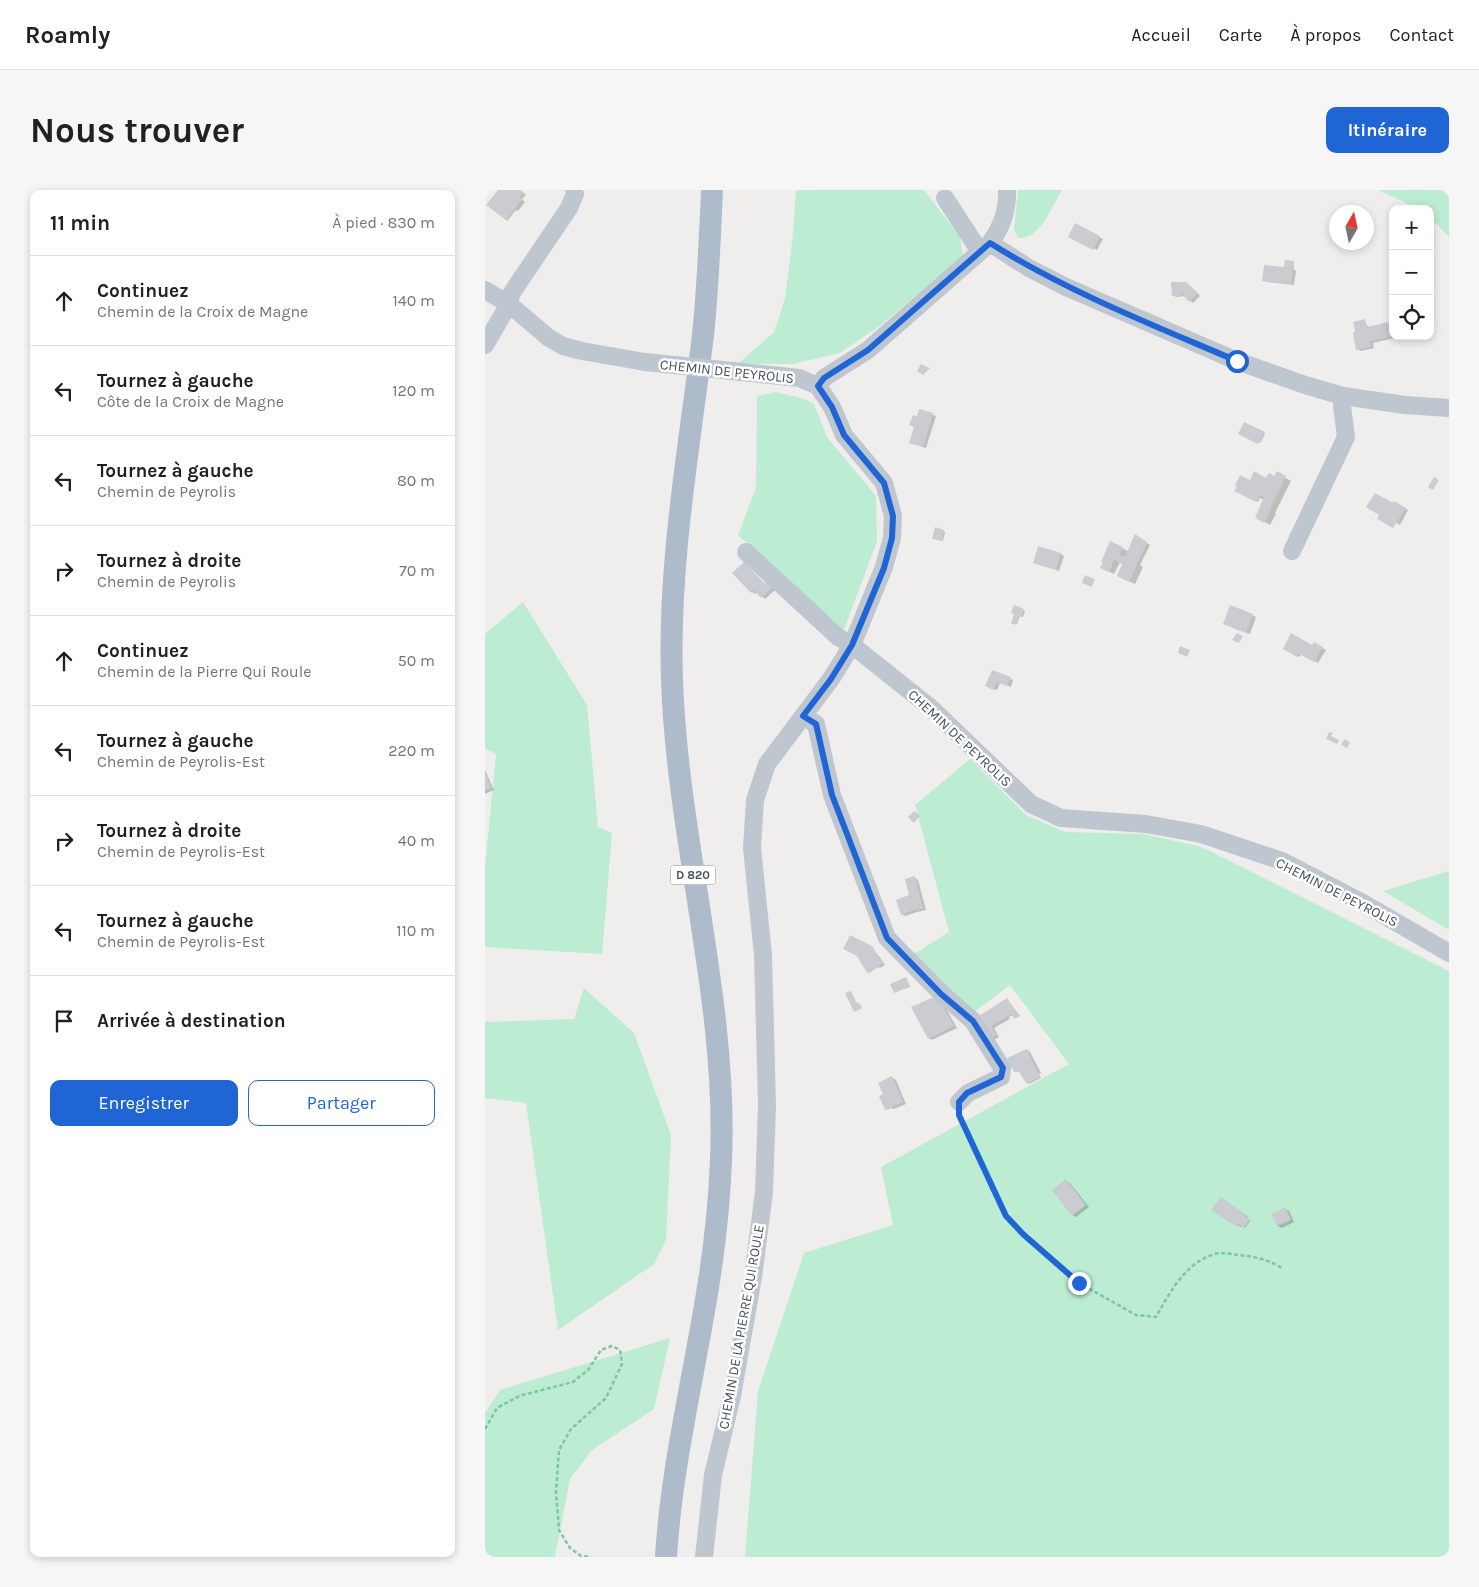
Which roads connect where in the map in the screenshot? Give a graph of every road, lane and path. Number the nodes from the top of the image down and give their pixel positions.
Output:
1 (574, 190) edge
2 (712, 190) edge
3 (1007, 190) edge
4 (945, 198) dead end
5 (985, 248) junction
6 (485, 290) edge
7 (509, 304) junction
8 (485, 345) edge
9 (818, 386) junction
10 (1343, 396) junction
11 (1449, 408) edge
12 (1292, 551) dead end
13 (746, 552) dead end
14 (852, 645) junction
15 (803, 716) junction
16 (1449, 953) edge
17 (959, 1102) joint
18 (1282, 1268) dead end
19 (485, 1429) edge
20 (591, 1557) edge
21 (666, 1557) edge
22 (704, 1557) edge

1 - 7 street
2 - 21 main road, D 820
3 - 5 street
4 - 5 street
5 - 9 street
5 - 10 street
6 - 7 street, CHEMIN DE PEYROLIS
7 - 8 street
7 - 9 street, CHEMIN DE PEYROLIS, bridge
9 - 14 street
10 - 11 street
10 - 12 street
13 - 14 street, CHEMIN DE PEYROLIS
14 - 15 street, CHEMIN DE LA PIERRE QUI ROULE
14 - 16 street, CHEMIN DE PEYROLIS
15 - 17 street
15 - 22 street, CHEMIN DE LA PIERRE QUI ROULE
17 - 18 path
19 - 20 path

